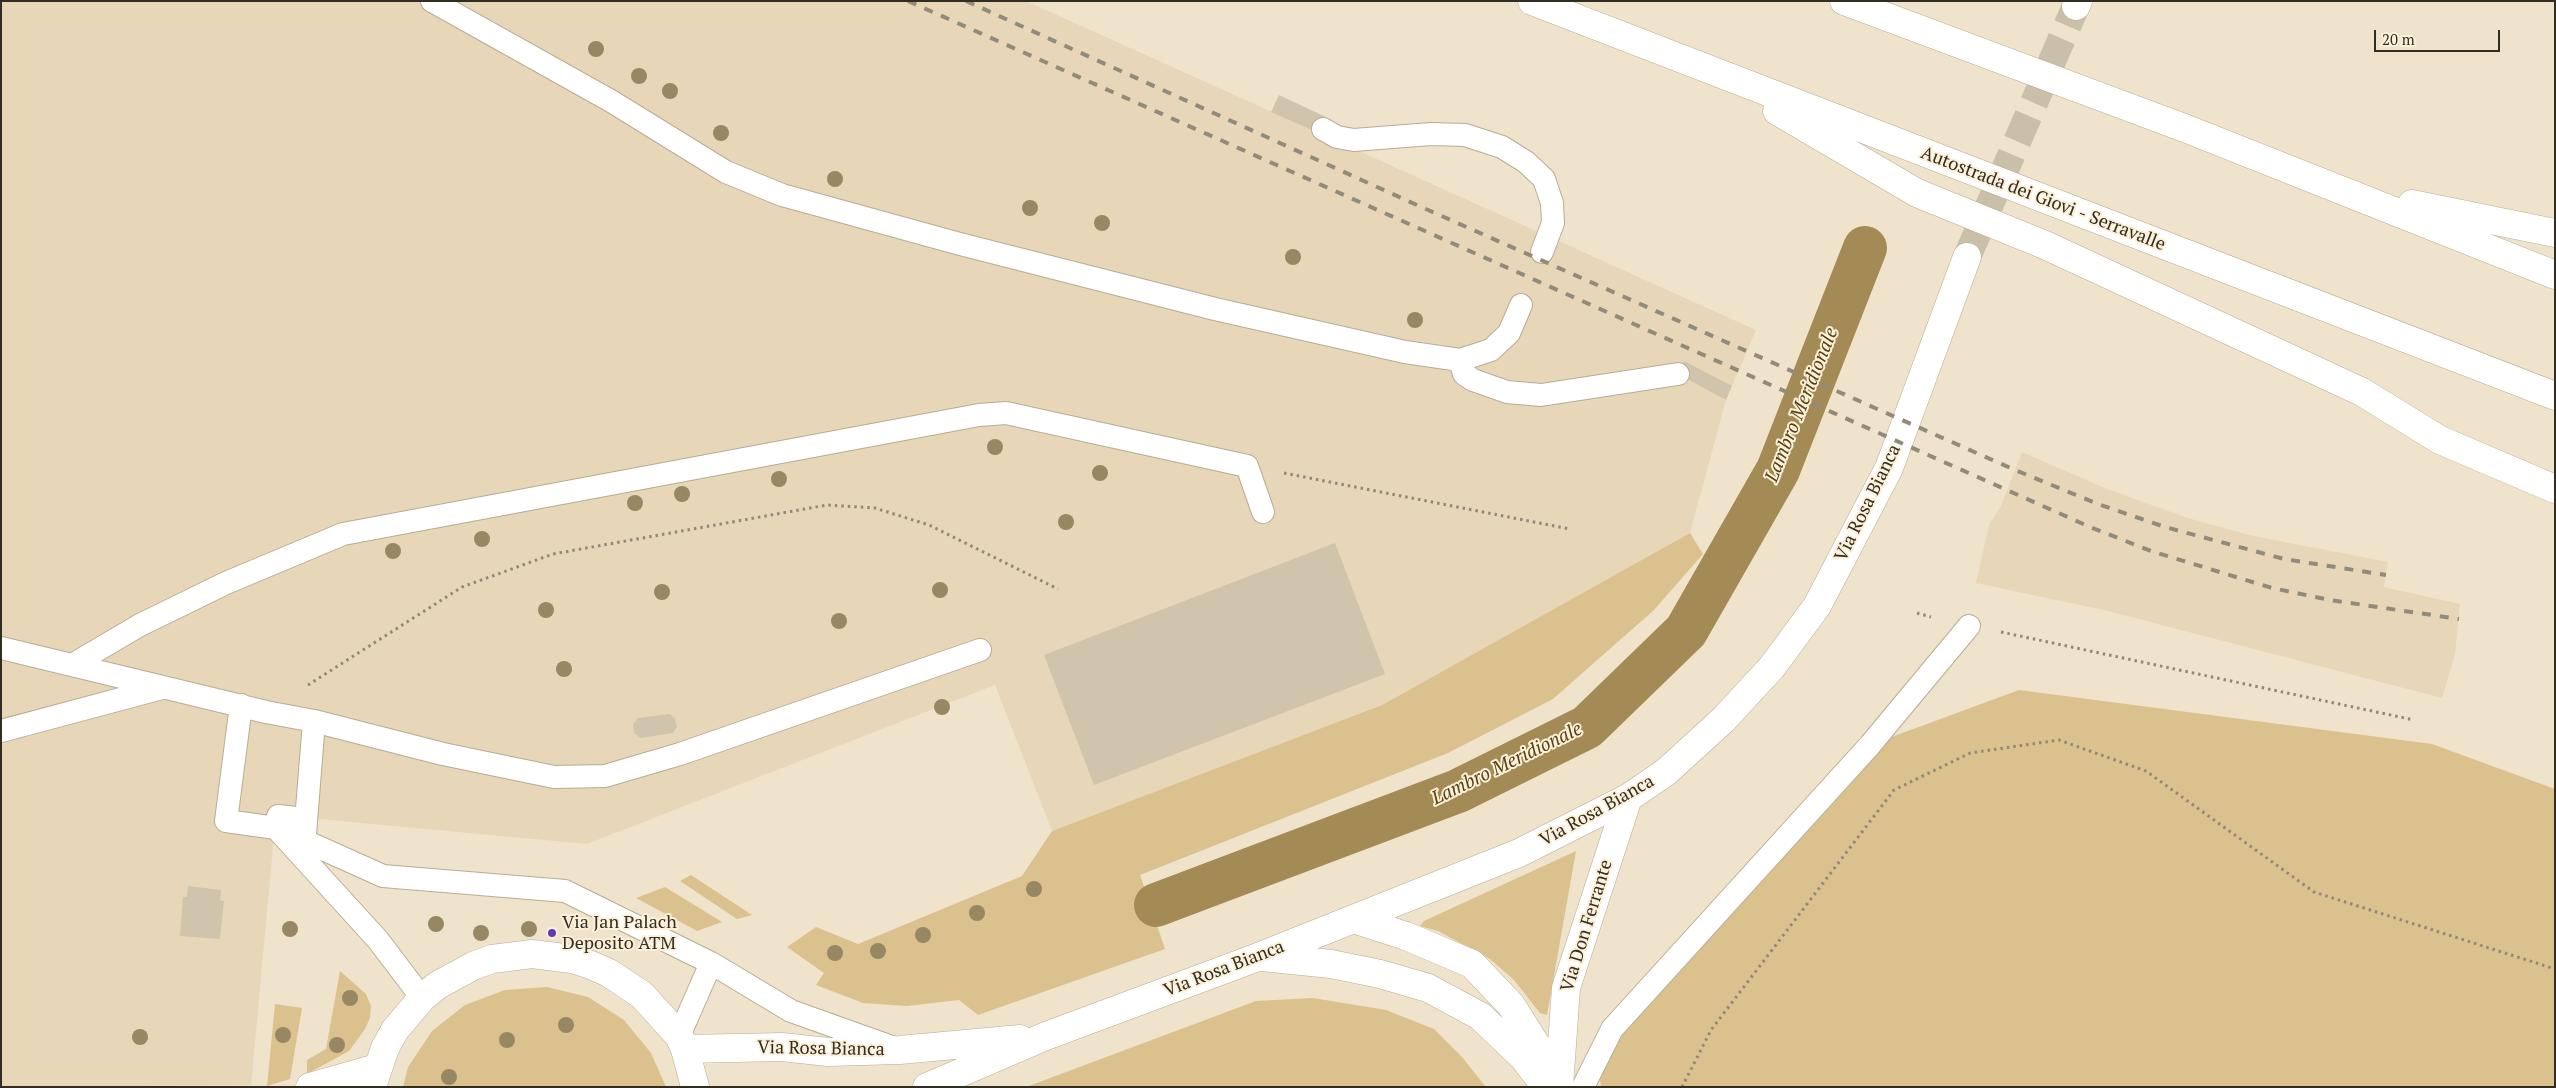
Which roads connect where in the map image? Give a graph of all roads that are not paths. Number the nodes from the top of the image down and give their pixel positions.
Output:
1 (432, 1) edge
2 (1532, 1) edge
3 (1844, 1) edge
4 (1707, 70) junction
5 (1323, 128) dead end
6 (2347, 191) junction
7 (2555, 232) edge
8 (1542, 252) dead end
9 (1967, 257) tunnel mouth
10 (2555, 275) edge
11 (1521, 305) dead end
12 (1460, 360) junction
13 (1678, 374) dead end
14 (2555, 396) edge
15 (2555, 489) edge
16 (1263, 512) dead end
17 (1969, 626) road end
18 (1, 648) edge
19 (980, 650) dead end
20 (72, 665) junction
21 (165, 687) junction
22 (241, 705) junction
23 (314, 721) junction
24 (1, 731) edge
25 (1628, 798) junction
26 (276, 828) junction
27 (306, 830) junction
28 (1353, 919) junction
29 (1258, 957) junction
30 (711, 963) junction
31 (422, 998) junction
32 (1046, 1036) junction
33 (682, 1043) junction
34 (900, 1050) junction
35 (374, 1077) edge
36 (310, 1087) edge
37 (695, 1087) edge
38 (927, 1087) edge
39 (1546, 1087) edge
40 (1554, 1087) edge
41 (1559, 1087) edge
42 (1584, 1087) edge

1 - 12 lane
2 - 4 main road, Autostrada dei Giovi - Serravalle
3 - 6 main road
4 - 14 main road, Autostrada dei Giovi - Serravalle
4 - 15 main road
5 - 8 lane
6 - 7 main road
6 - 10 main road
9 - 25 main road, Via Rosa Bianca
11 - 12 lane
12 - 13 lane
16 - 20 lane
17 - 42 lane
18 - 20 lane
19 - 23 lane
20 - 21 lane
21 - 22 lane
21 - 24 lane
22 - 23 lane
22 - 26 lane
23 - 27 lane
25 - 28 main road, Via Rosa Bianca
25 - 41 main road, Via Don Ferrante
26 - 27 lane
26 - 31 lane
27 - 30 lane
28 - 29 main road, Via Rosa Bianca
28 - 40 main road
29 - 32 main road, Via Rosa Bianca
29 - 39 main road
30 - 33 lane
30 - 34 lane
31 - 33 main road
31 - 35 main road
32 - 34 main road, Via Rosa Bianca
32 - 38 main road, Via Rosa Bianca
33 - 34 main road, Via Rosa Bianca
33 - 37 main road
35 - 36 main road

